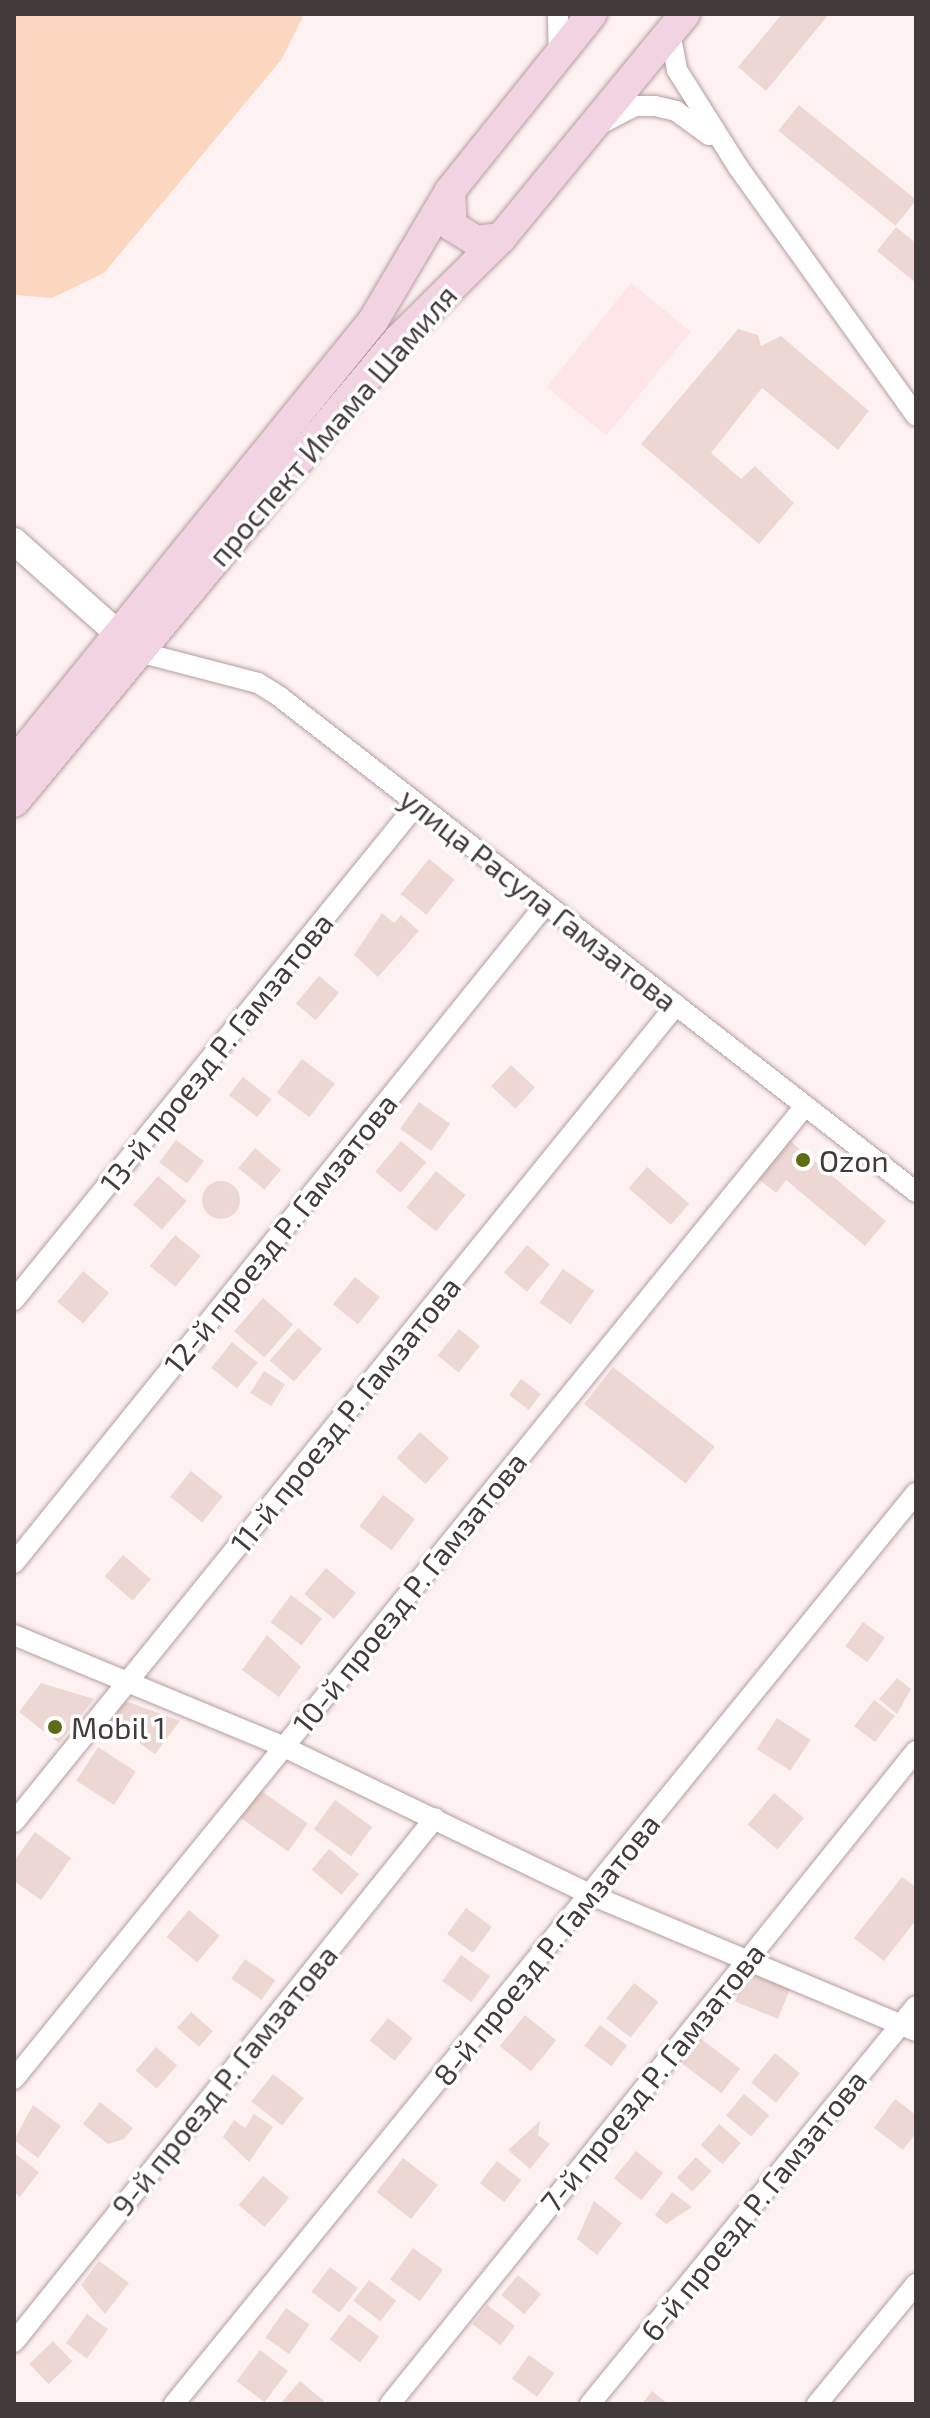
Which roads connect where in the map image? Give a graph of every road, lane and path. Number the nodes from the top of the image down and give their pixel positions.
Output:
1 (558, 14) edge
2 (592, 14) edge
3 (677, 24) edge
4 (559, 53) junction
5 (590, 129) junction
6 (738, 167) junction
7 (450, 191) junction
8 (501, 238) junction
9 (916, 416) edge
10 (14, 541) edge
11 (130, 644) junction
12 (14, 763) edge
13 (14, 802) edge
14 (417, 804) junction
15 (546, 904) junction
16 (676, 1005) junction
17 (805, 1106) junction
18 (916, 1192) edge
19 (14, 1300) edge
20 (916, 1493) edge
21 (14, 1563) edge
22 (14, 1635) edge
23 (130, 1680) junction
24 (284, 1747) junction
25 (916, 1751) edge
26 (435, 1818) junction
27 (14, 1822) edge
28 (591, 1895) junction
29 (745, 1959) junction
30 (916, 2006) edge
31 (909, 2027) edge
32 (14, 2079) edge
33 (916, 2284) edge
34 (14, 2342) edge
35 (174, 2404) edge
36 (390, 2404) edge
37 (590, 2404) edge
38 (817, 2404) edge

1 - 4 street
2 - 4 main road, проспект Имама Шамиля
3 - 5 main road, проспект Имама Шамиля
3 - 6 street
4 - 7 main road, проспект Имама Шамиля
5 - 6 street
5 - 8 main road, проспект Имама Шамиля
6 - 9 street
7 - 8 main road
7 - 11 main road, проспект Имама Шамиля
8 - 11 main road, проспект Имама Шамиля
10 - 11 street
11 - 12 main road, проспект Имама Шамиля
11 - 13 main road, проспект Имама Шамиля
11 - 14 street, улица Расула Гамзатова
14 - 15 street, улица Расула Гамзатова
14 - 19 street, 13-й проезд Р. Гамзатова
15 - 16 street, улица Расула Гамзатова
15 - 21 street, 12-й проезд Р. Гамзатова
16 - 17 street, улица Расула Гамзатова
16 - 23 street, 11-й проезд Р. Гамзатова
17 - 18 street, улица Расула Гамзатова
17 - 24 street, 10-й проезд Р. Гамзатова
20 - 28 street, 8-й проезд Р. Гамзатова
22 - 23 street
23 - 24 street
23 - 27 street, 11-й проезд Р. Гамзатова
24 - 26 street
24 - 32 street, 10-й проезд Р. Гамзатова
25 - 29 street, 7-й проезд Р. Гамзатова
26 - 28 street
26 - 34 street, 9-й проезд Р. Гамзатова
28 - 29 street
28 - 35 street, 8-й проезд Р. Гамзатова
29 - 31 street
29 - 36 street, 7-й проезд Р. Гамзатова
30 - 31 street, 6-й проезд Р. Гамзатова
31 - 37 street, 6-й проезд Р. Гамзатова
33 - 38 street

